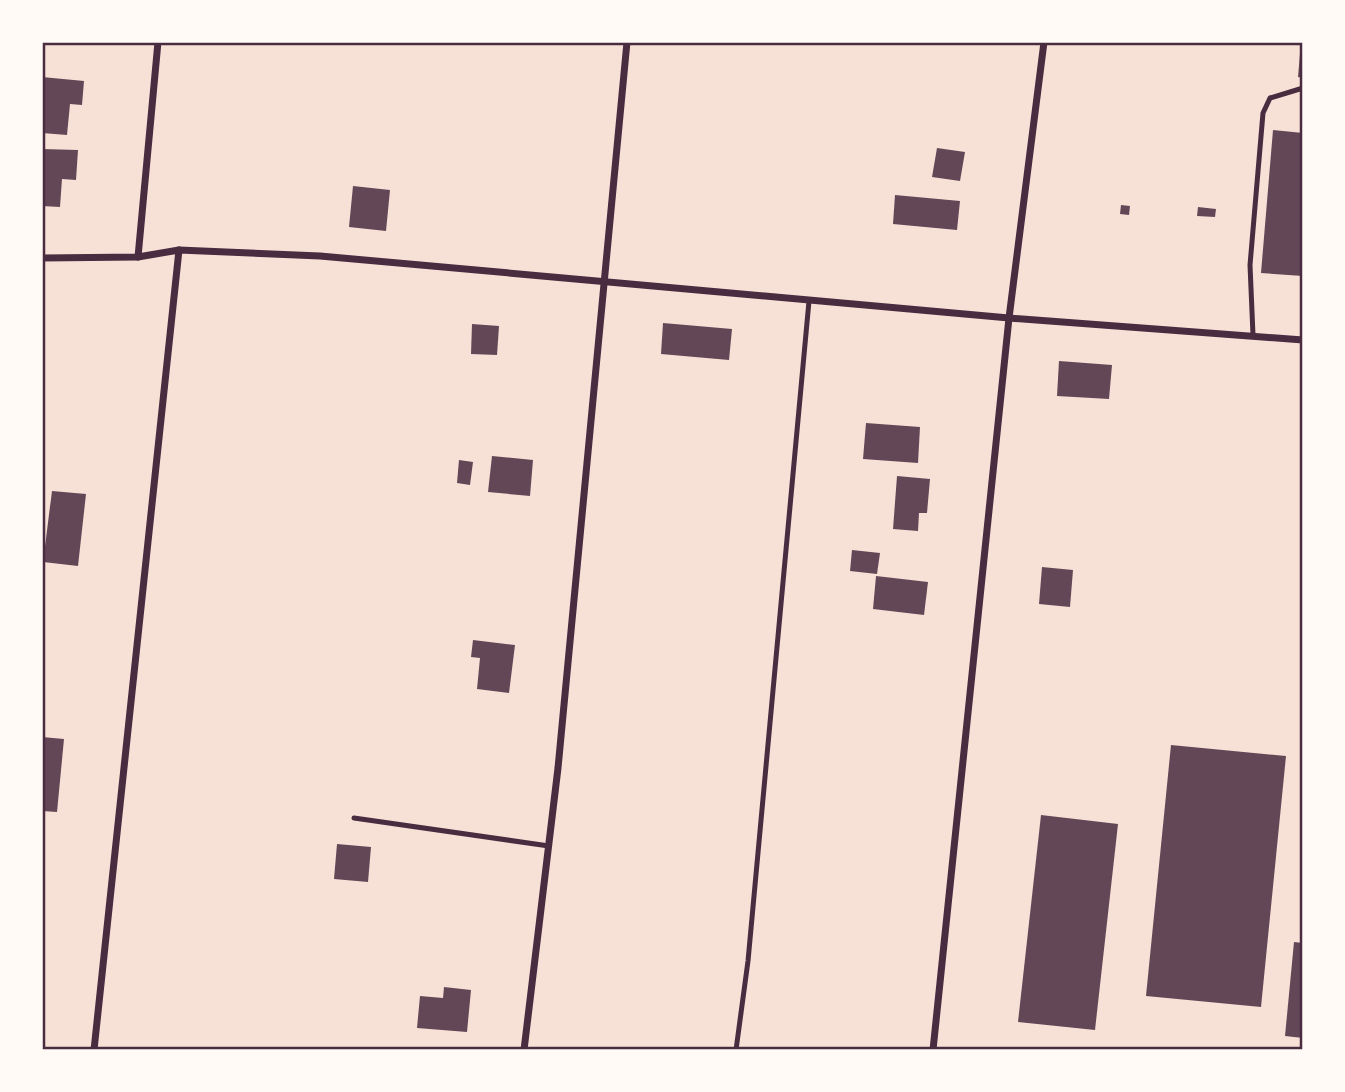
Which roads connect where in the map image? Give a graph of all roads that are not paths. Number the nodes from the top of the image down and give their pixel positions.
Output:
1 (158, 42) edge
2 (627, 42) edge
3 (1044, 42) edge
4 (1303, 88) edge
5 (179, 250) junction
6 (138, 257) junction
7 (42, 258) edge
8 (603, 283) junction
9 (809, 301) junction
10 (1009, 318) junction
11 (1253, 335) junction
12 (1303, 340) edge
13 (354, 818) dead end
14 (549, 846) junction
15 (94, 1050) edge
16 (523, 1050) edge
17 (736, 1050) edge
18 (933, 1050) edge

1 - 6 street
2 - 8 street
3 - 10 street
4 - 11 lane
5 - 6 street
5 - 8 street
5 - 15 street
6 - 7 street
8 - 9 street
8 - 14 street
9 - 10 street
9 - 17 lane
10 - 11 street
10 - 18 street
11 - 12 street
13 - 14 lane
14 - 16 street

